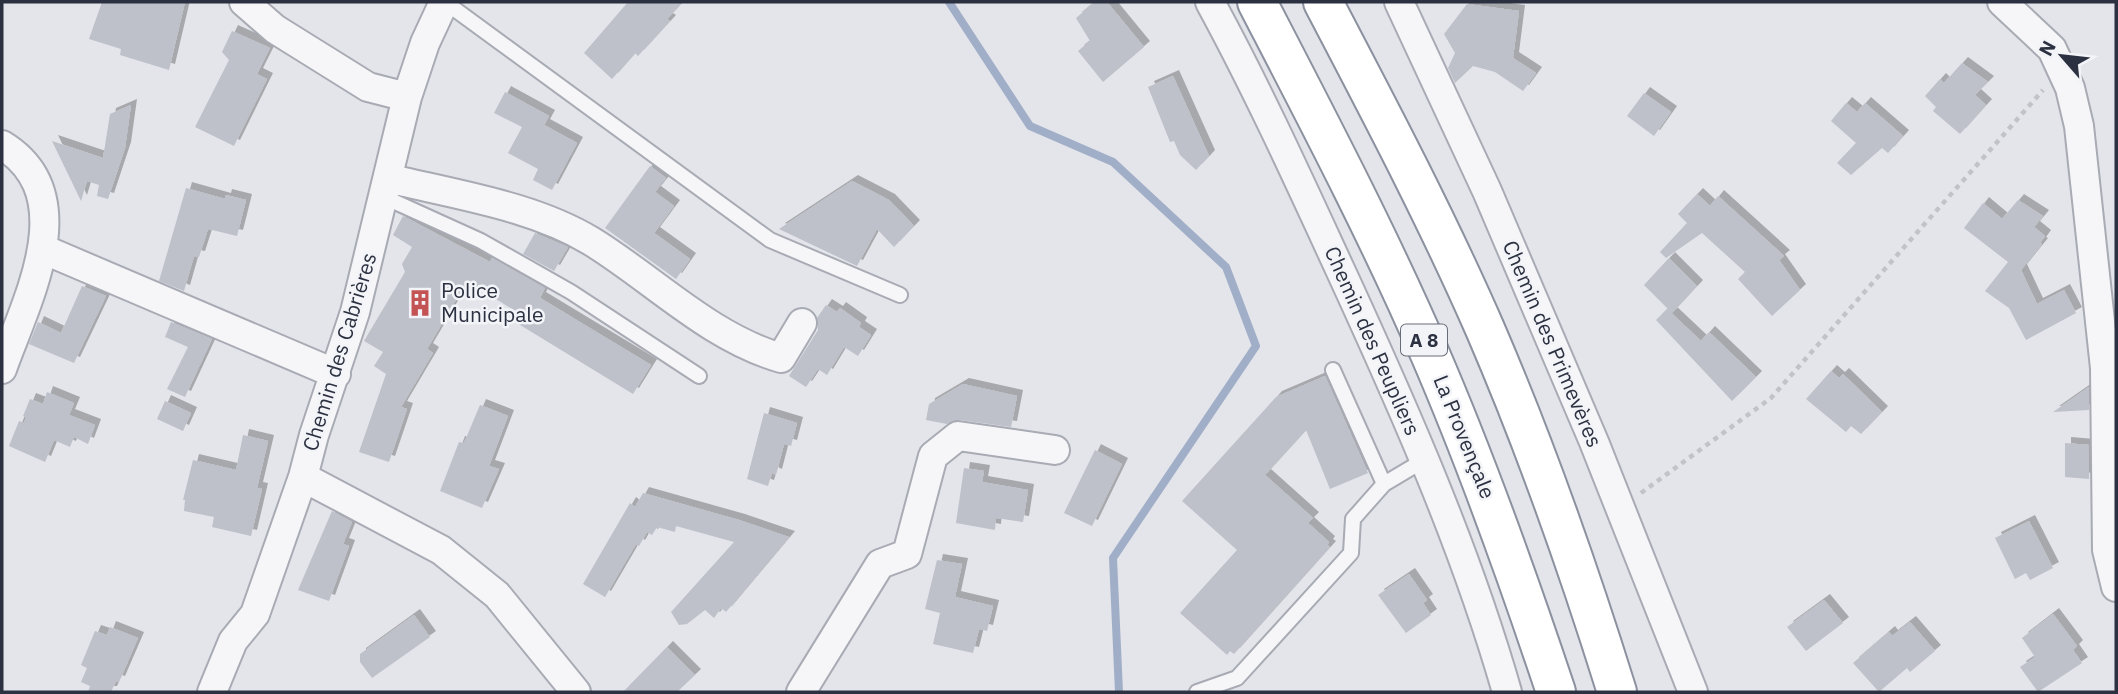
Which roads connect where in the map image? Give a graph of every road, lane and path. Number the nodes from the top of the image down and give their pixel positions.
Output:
1 (244, 2) edge
2 (444, 2) edge
3 (1210, 2) edge
4 (1257, 2) edge
5 (1322, 2) edge
6 (1399, 2) edge
7 (2002, 2) edge
8 (2061, 69) junction
9 (407, 97) junction
10 (2, 145) edge
11 (386, 188) junction
12 (45, 250) junction
13 (900, 295) dead end
14 (802, 323) dead end
15 (2, 369) edge
16 (1333, 370) dead end
17 (336, 374) junction
18 (699, 376) dead end
19 (1055, 450) dead end
20 (1426, 459) junction
21 (303, 477) junction
22 (1384, 484) junction
23 (1620, 508) junction
24 (2116, 587) edge
25 (212, 692) edge
26 (576, 692) edge
27 (801, 692) edge
28 (1197, 692) edge
29 (1507, 692) edge
30 (1556, 692) edge
31 (1617, 692) edge
32 (1693, 692) edge

1 - 9 street
2 - 9 street, Chemin des Cabrières
2 - 13 lane
3 - 20 street, Chemin des Peupliers
4 - 30 highway, La Provençale / A 8
5 - 31 highway
6 - 23 street, Chemin des Primevères
7 - 8 street
8 - 23 path
8 - 24 street
9 - 11 street, Chemin des Cabrières
10 - 12 street
11 - 14 street
11 - 17 street, Chemin des Cabrières
11 - 18 lane
12 - 15 street
12 - 17 street
16 - 22 lane
17 - 21 street, Chemin des Cabrières
19 - 27 street
20 - 22 lane
20 - 29 street, Chemin des Peupliers
21 - 25 street, Chemin des Cabrières
21 - 26 street
22 - 28 lane
23 - 32 street, Chemin des Primevères

